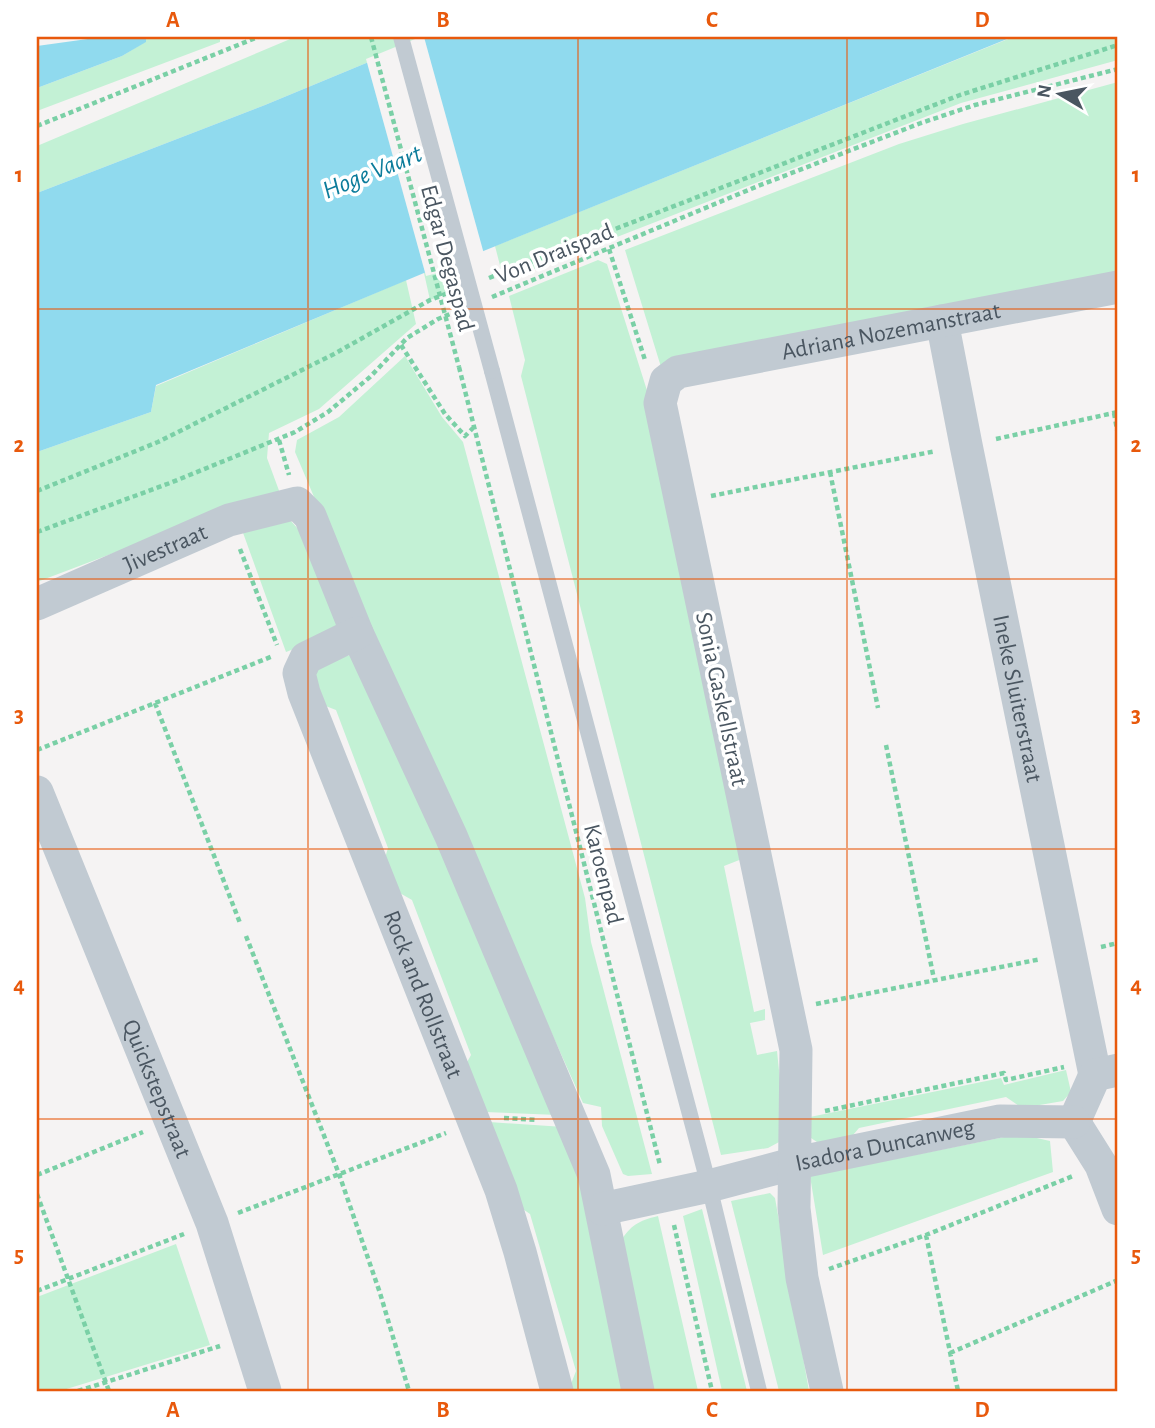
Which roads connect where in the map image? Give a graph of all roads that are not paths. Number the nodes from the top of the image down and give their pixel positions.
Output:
1 (401, 37) edge
2 (1118, 286) edge
3 (942, 321) junction
4 (666, 381) joint
5 (37, 604) edge
6 (357, 633) junction
7 (37, 792) edge
8 (1102, 1068) edge
9 (1074, 1122) junction
10 (796, 1163) junction
11 (709, 1186) junction
12 (602, 1209) junction
13 (1118, 1209) edge
14 (265, 1391) edge
15 (557, 1391) edge
16 (638, 1391) edge
17 (759, 1391) edge
18 (827, 1391) edge

1 - 11 lane, bridge
2 - 3 street, Adriana Nozemanstraat
3 - 4 street, Adriana Nozemanstraat
3 - 8 street, Ineke Sluiterstraat
4 - 10 street, Sonia Gaskellstraat
5 - 6 street, Jivestraat
6 - 12 street
6 - 15 street, Rock and Rollstraat
7 - 14 street, Quickstepstraat
8 - 9 street
9 - 10 street, Isadora Duncanweg
9 - 13 street
10 - 11 street, Isadora Duncanweg
10 - 18 street, Sonia Gaskellstraat
11 - 12 street, Isadora Duncanweg
11 - 17 lane
12 - 16 street

